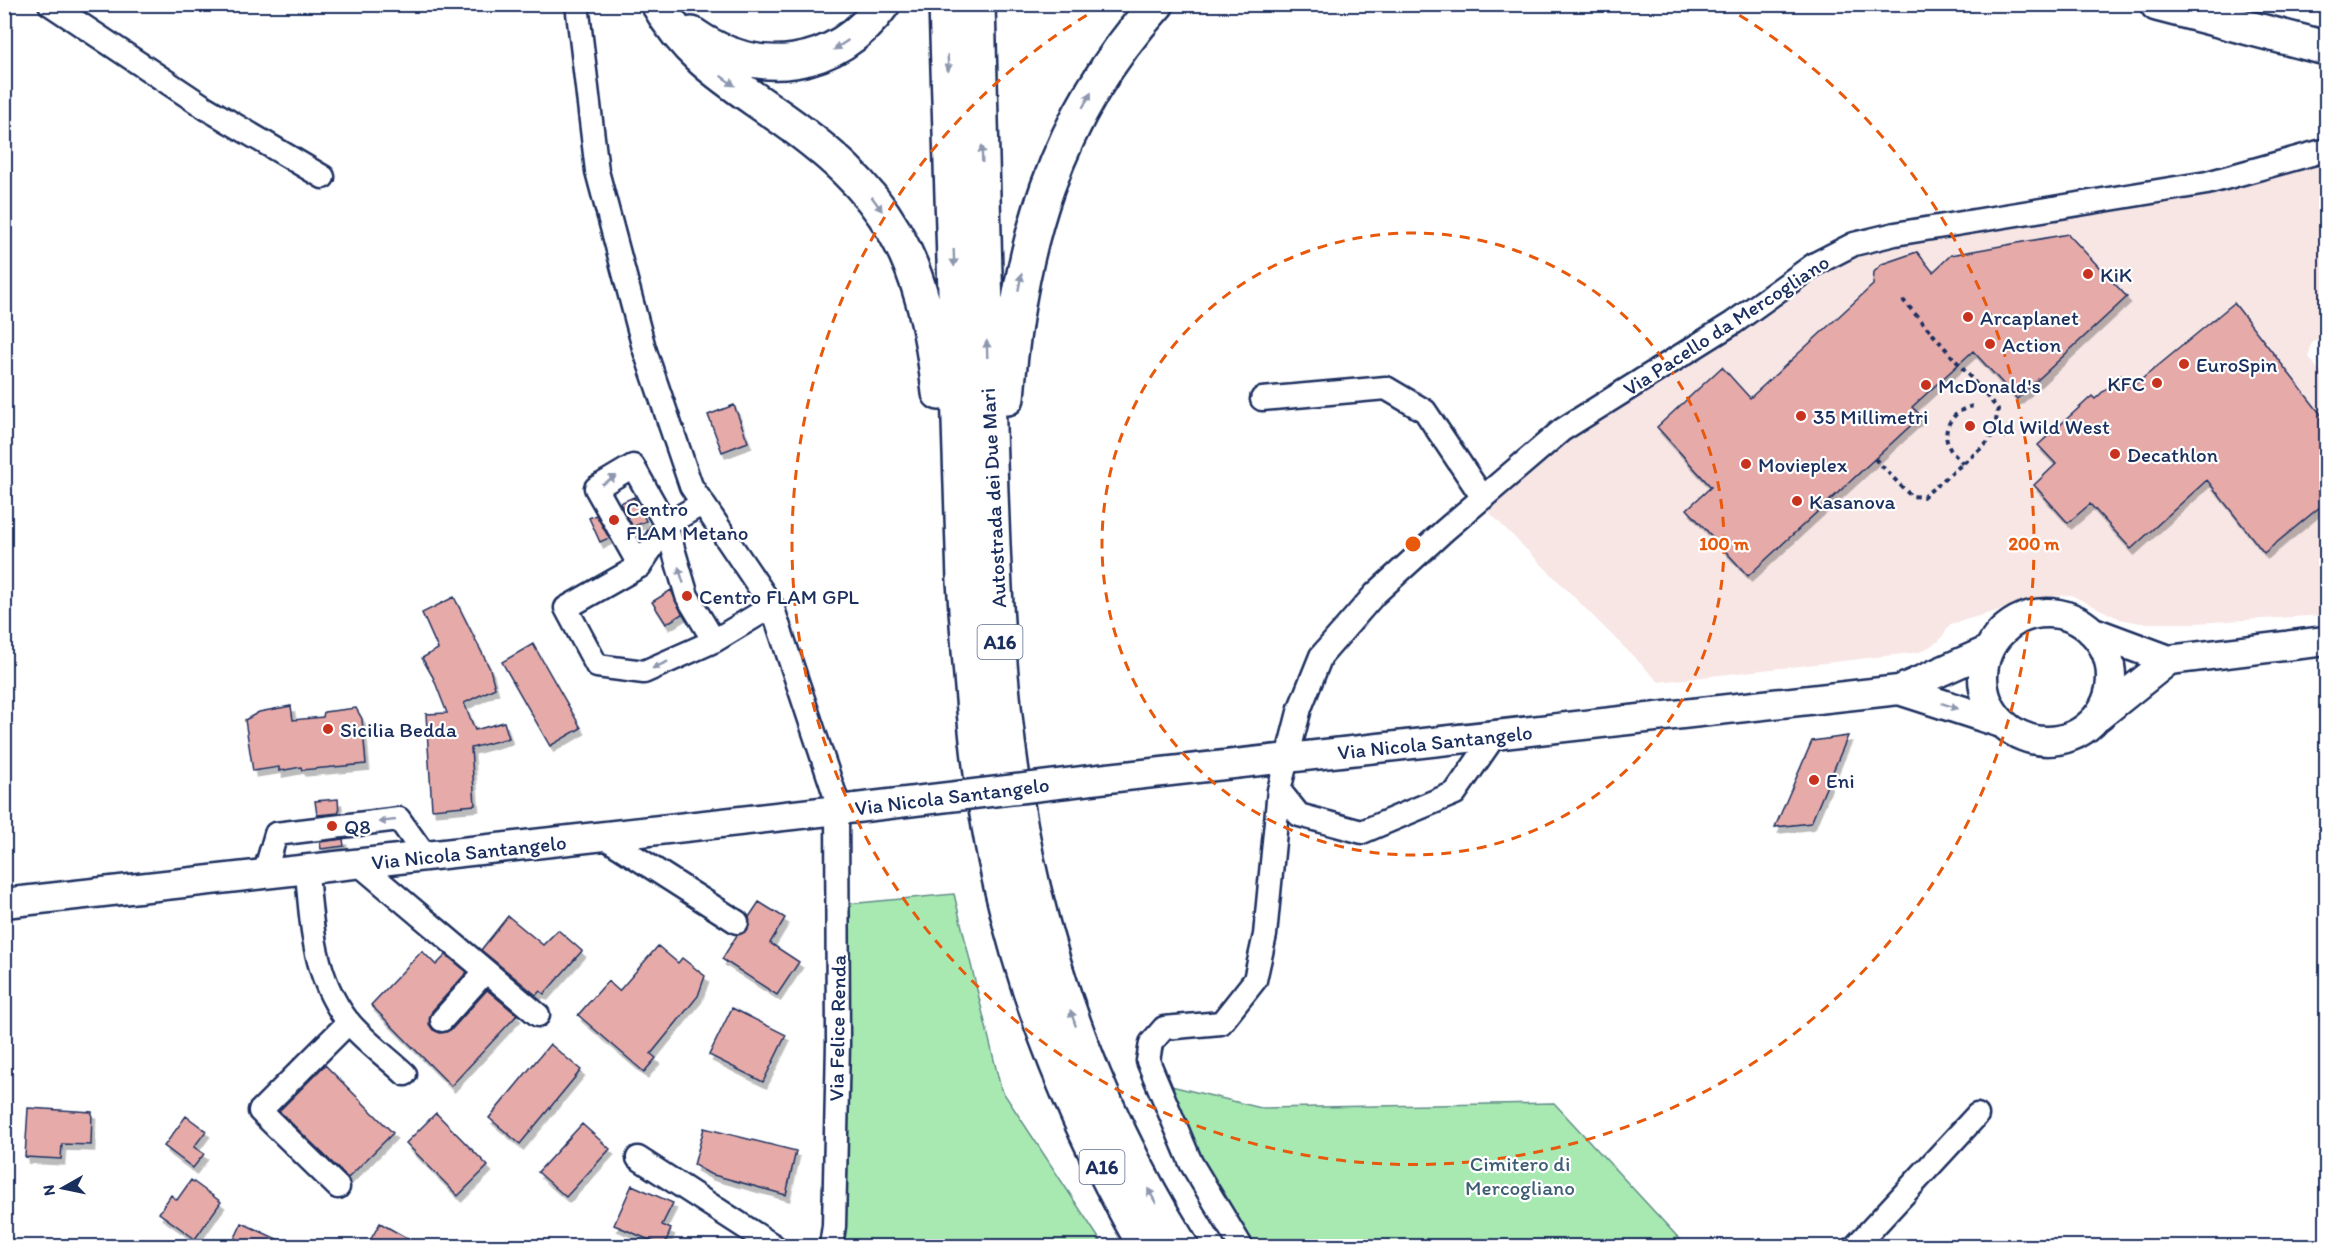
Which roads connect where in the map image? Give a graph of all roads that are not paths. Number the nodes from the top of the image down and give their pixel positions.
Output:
1 (50, 4) edge
2 (578, 4) edge
3 (883, 4) edge
4 (946, 4) edge
5 (978, 4) edge
6 (1157, 4) edge
7 (2157, 4) edge
8 (659, 6) edge
9 (2276, 35) junction
10 (2326, 39) edge
11 (2326, 48) edge
12 (2326, 150) edge
13 (323, 177) dead end
14 (1262, 399) dead end
15 (1483, 498) junction
16 (703, 503) junction
17 (666, 525) junction
18 (640, 566) junction
19 (772, 606) junction
20 (2091, 631) junction
21 (714, 641) junction
22 (2326, 641) edge
23 (1989, 650) junction
24 (2169, 660) junction
25 (1899, 690) junction
26 (2094, 720) junction
27 (2001, 723) junction
28 (1495, 735) junction
29 (1286, 758) junction
30 (1279, 790) junction
31 (847, 809) junction
32 (604, 837) junction
33 (426, 857) junction
34 (359, 864) junction
35 (307, 871) junction
36 (264, 875) junction
37 (1032, 885) junction
38 (4, 903) edge
39 (737, 922) dead end
40 (485, 972) junction
41 (538, 1015) dead end
42 (442, 1020) dead end
43 (349, 1022) junction
44 (405, 1074) dead end
45 (1063, 1084) junction
46 (1977, 1115) dead end
47 (638, 1158) dead end
48 (338, 1187) dead end
49 (774, 1246) edge
50 (831, 1246) edge
51 (1145, 1246) edge
52 (1181, 1246) edge
53 (1241, 1246) edge
54 (1856, 1246) edge

1 - 13 street
2 - 16 street, Via Felice Renda
3 -> 8 highway
4 -> 45 highway, Autostrada dei Due Mari / A16
37 -> 5 highway, Autostrada dei Due Mari / A16
37 -> 6 highway
7 - 9 highway
8 -> 45 highway
9 - 10 highway
9 - 11 highway
12 - 15 street, Via Pacello da Mercogliano
14 - 15 street
15 - 29 street, Via Pacello da Mercogliano
16 - 17 street
16 - 19 street, Via Felice Renda
17 - 18 street
18 -> 17 street
21 -> 17 street
21 -> 18 street
19 - 21 street
19 - 31 street, Via Felice Renda
20 - 23 main road, Via Nicola Santangelo
20 - 24 main road, Via Nicola Santangelo
20 - 26 main road, Via Nicola Santangelo
22 - 24 main road, Via Nicola Santangelo
23 - 25 main road, Via Nicola Santangelo
23 - 27 main road, Via Nicola Santangelo
24 - 26 main road, Via Nicola Santangelo
25 -> 27 main road, Via Nicola Santangelo
25 - 28 main road, Via Nicola Santangelo
26 - 27 main road, Via Nicola Santangelo
28 - 29 main road, Via Nicola Santangelo
28 - 30 street
29 - 30 street, Via Pacello da Mercogliano
29 - 31 main road, Via Nicola Santangelo, bridge
30 - 53 street, Via Pacello da Mercogliano
31 - 32 main road, Via Nicola Santangelo
31 - 50 street, Via Felice Renda
32 - 33 main road, Via Nicola Santangelo
32 - 39 street
33 - 34 main road, Via Nicola Santangelo
33 -> 36 street
34 - 35 main road, Via Nicola Santangelo
34 - 40 street
35 - 36 main road, Via Nicola Santangelo
35 - 43 street
36 - 38 main road, Via Nicola Santangelo
52 -> 37 highway, Autostrada dei Due Mari / A16
40 - 41 street
40 - 42 street
43 - 44 street
43 - 48 street
45 - 51 highway, Autostrada dei Due Mari / A16
46 - 54 street
47 - 49 street

